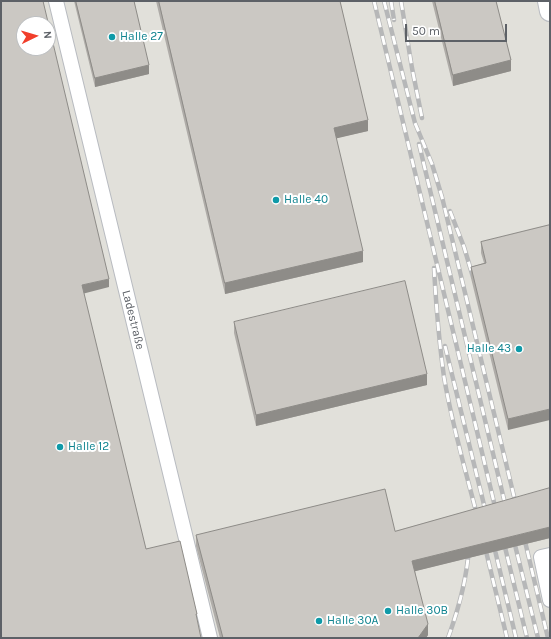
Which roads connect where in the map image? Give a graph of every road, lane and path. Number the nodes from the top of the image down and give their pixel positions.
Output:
1 (56, 1) edge
2 (548, 1) edge
3 (550, 11) edge
4 (545, 556) edge
5 (550, 600) edge
6 (210, 638) edge

1 - 6 street, Ladestraße
2 - 3 street
4 - 5 street

